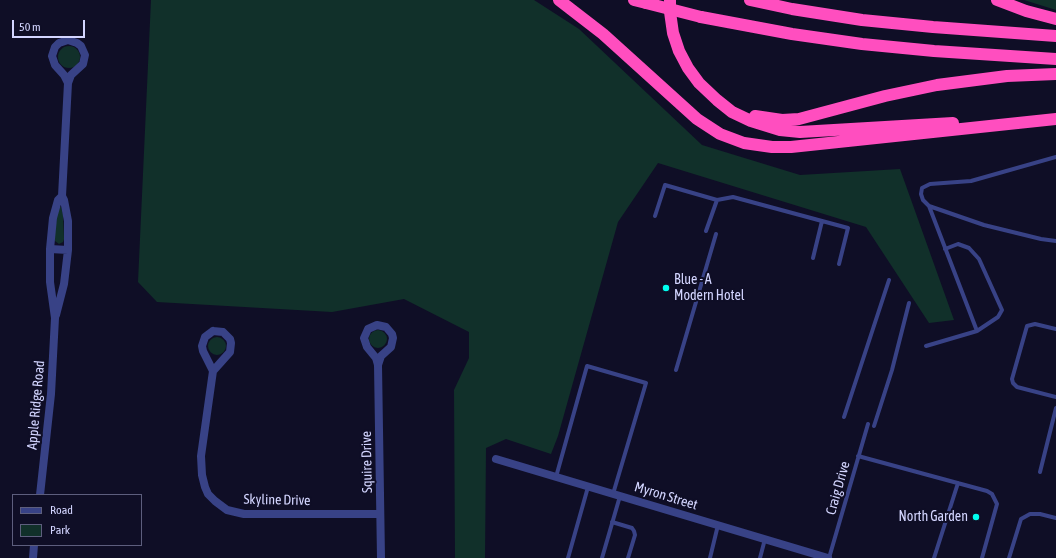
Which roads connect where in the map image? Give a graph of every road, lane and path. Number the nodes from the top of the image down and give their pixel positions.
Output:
1 (559, 0) edge
2 (670, 0) edge
3 (750, 0) edge
4 (997, 0) edge
5 (640, 2) edge
6 (1056, 19) edge
7 (1056, 36) edge
8 (1056, 59) edge
9 (1056, 74) edge
10 (68, 83) junction
11 (705, 90) junction
12 (1056, 118) edge
13 (1056, 157) edge
14 (62, 196) junction
15 (717, 200) junction
16 (929, 206) junction
17 (655, 216) dead end
18 (822, 221) junction
19 (706, 231) dead end
20 (716, 234) dead end
21 (1056, 240) edge
22 (50, 249) junction
23 (945, 249) junction
24 (68, 250) junction
25 (813, 258) dead end
26 (839, 264) dead end
27 (888, 280) dead end
28 (909, 303) dead end
29 (55, 318) junction
30 (1056, 329) edge
31 (977, 331) junction
32 (926, 346) dead end
33 (378, 365) junction
34 (676, 370) dead end
35 (214, 371) junction
36 (1056, 397) edge
37 (1056, 408) edge
38 (844, 417) dead end
39 (868, 424) dead end
40 (874, 426) dead end
41 (858, 456) junction
42 (496, 459) dead end
43 (1040, 472) dead end
44 (556, 477) junction
45 (958, 484) junction
46 (588, 487) junction
47 (40, 494) edge
48 (616, 495) junction
49 (380, 514) junction
50 (1056, 518) edge
51 (612, 522) junction
52 (718, 525) junction
53 (765, 539) junction
54 (34, 546) edge
55 (33, 558) edge
56 (381, 558) edge
57 (568, 558) edge
58 (602, 558) edge
59 (628, 558) edge
60 (710, 558) edge
61 (760, 558) edge
62 (828, 558) edge
63 (934, 558) edge
64 (982, 558) edge
65 (1009, 558) edge

1 - 12 highway
2 - 11 highway
3 - 7 highway
4 - 6 highway
5 - 8 highway, bridge
9 - 11 highway
10 - 10 street
10 - 14 street, Apple Ridge Road
11 - 12 highway
13 - 16 lane
14 - 22 street, Apple Ridge Road
14 - 24 street, Apple Ridge Road
15 - 17 lane
15 - 18 lane
15 - 19 lane
16 - 21 lane
16 - 23 lane
18 - 25 lane
18 - 26 lane
20 - 34 lane
22 - 24 street
22 - 29 street, Apple Ridge Road
23 - 31 lane
23 - 31 lane
24 - 29 street, Apple Ridge Road
27 - 38 lane
28 - 40 lane
29 - 47 street, Apple Ridge Road
30 - 36 lane
31 - 32 lane
33 - 33 street
33 - 49 street, Squire Drive
35 - 35 street
35 - 49 street, Skyline Drive
37 - 43 lane
39 - 41 lane, Craig Drive
41 - 45 lane
41 - 62 lane, Craig Drive
42 - 44 street, Myron Street
44 - 46 street, Myron Street
44 - 48 lane
45 - 63 lane
45 - 64 lane
46 - 48 street, Myron Street
46 - 57 lane
48 - 51 lane
48 - 52 street, Myron Street
49 - 56 street, Squire Drive
50 - 65 lane
51 - 58 lane
51 - 59 lane
52 - 53 street, Myron Street
52 - 60 lane
53 - 61 lane
53 - 62 street, Myron Street
54 - 55 street

